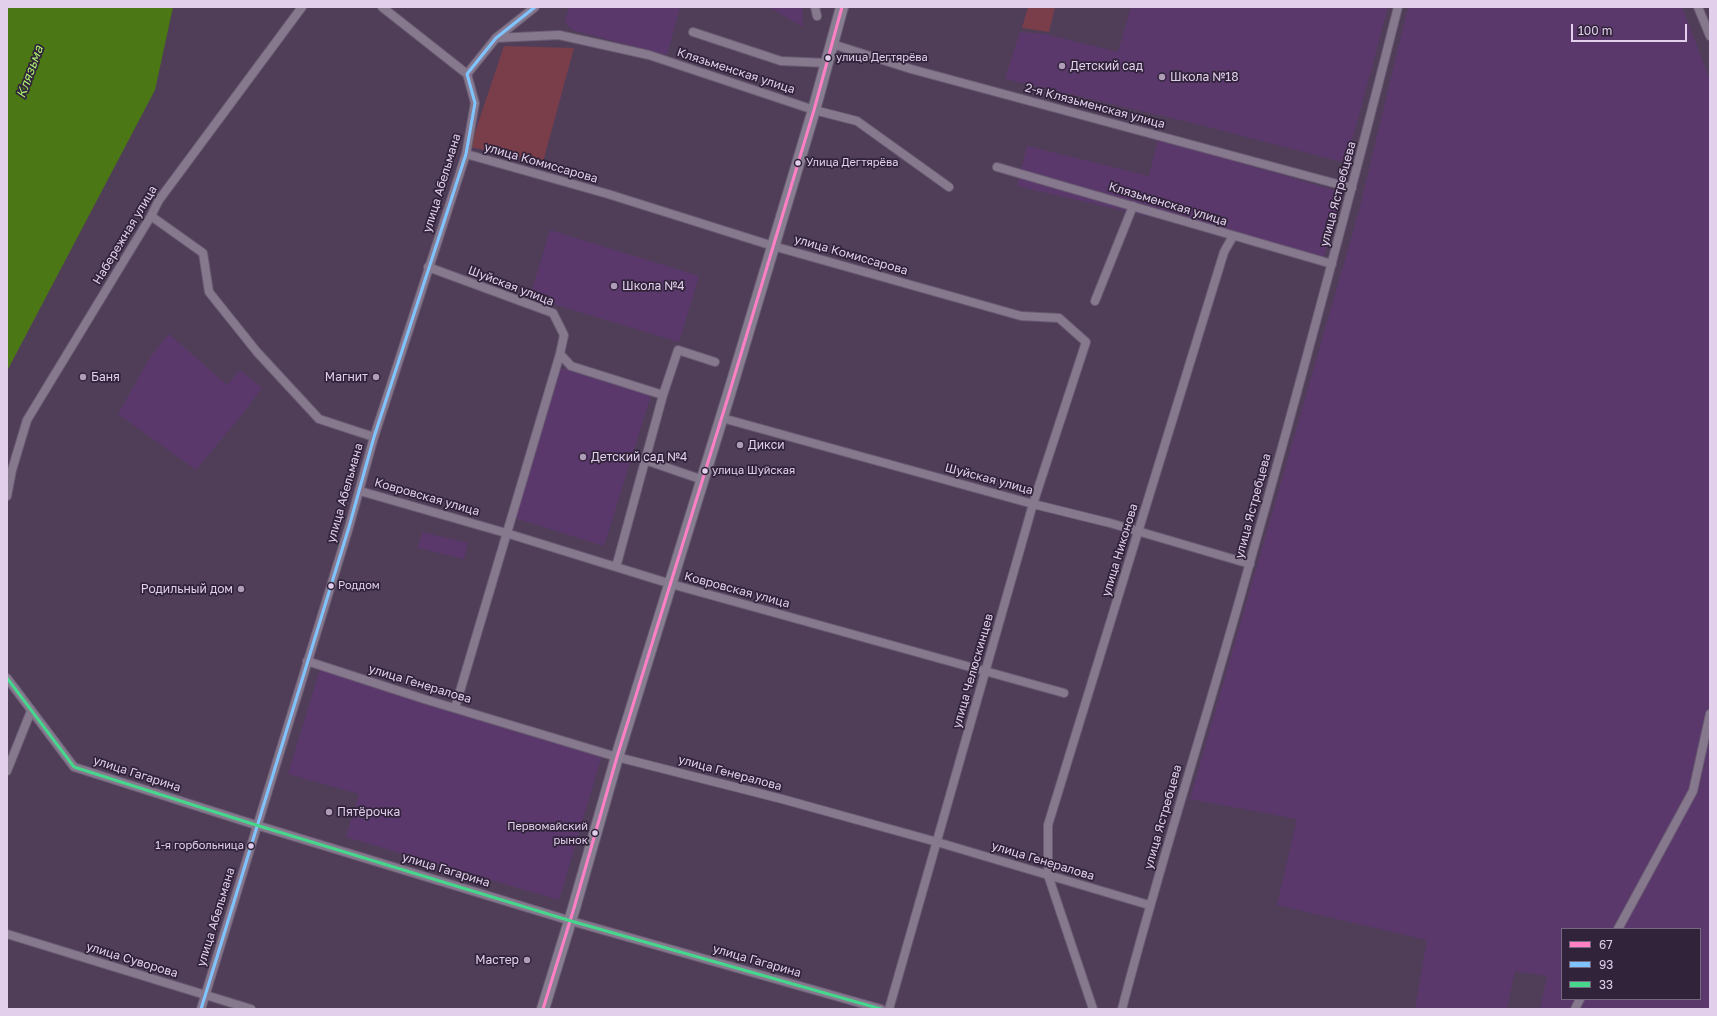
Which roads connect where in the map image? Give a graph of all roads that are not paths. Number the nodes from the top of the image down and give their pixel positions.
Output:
1 (302, 7) edge
2 (382, 7) edge
3 (534, 7) edge
4 (815, 7) edge
5 (844, 7) edge
6 (1398, 7) edge
7 (1698, 7) edge
8 (817, 16) dead end
9 (693, 32) dead end
10 (1710, 36) edge
11 (496, 38) junction
12 (832, 44) junction
13 (827, 64) junction
14 (467, 74) junction
15 (814, 110) junction
16 (466, 154) junction
17 (997, 167) dead end
18 (949, 187) dead end
19 (1352, 188) junction
20 (1133, 206) junction
21 (151, 216) junction
22 (1233, 236) junction
23 (773, 246) junction
24 (1332, 264) junction
25 (428, 267) junction
26 (1095, 301) dead end
27 (1086, 342) joint
28 (560, 354) junction
29 (715, 362) dead end
30 (663, 395) junction
31 (722, 418) junction
32 (374, 436) junction
33 (646, 460) junction
34 (703, 480) junction
35 (360, 491) junction
36 (7, 496) edge
37 (1033, 504) junction
38 (1138, 531) junction
39 (506, 533) junction
40 (1250, 564) junction
41 (616, 567) junction
42 (671, 584) junction
43 (307, 661) junction
44 (986, 670) junction
45 (7, 678) edge
46 (1064, 693) dead end
47 (454, 708) junction
48 (31, 711) junction
49 (1710, 714) edge
50 (617, 757) junction
51 (7, 771) edge
52 (256, 825) junction
53 (937, 842) junction
54 (1048, 875) junction
55 (1149, 905) junction
56 (570, 921) junction
57 (1619, 928) edge
58 (7, 934) edge
59 (205, 995) junction
60 (1580, 1000) edge
61 (200, 1009) edge
62 (251, 1009) edge
63 (543, 1009) edge
64 (882, 1009) edge
65 (889, 1009) edge
66 (1093, 1009) edge
67 (1122, 1009) edge
68 (1575, 1009) edge

1 - 21 street, Набережная улица
2 - 14 street
3 - 11 street
4 - 8 street
5 - 12 main road
6 - 19 street, улица Ястребцева
7 - 10 street
9 - 13 street
11 - 14 street
11 - 15 street, Клязьменская улица
12 - 13 main road
12 - 19 street, 2-я Клязьменская улица
13 - 15 main road
14 - 16 street, улица Абельмана
15 - 18 street, Клязьменская улица
15 - 23 main road
16 - 23 street, улица Комиссарова
16 - 25 street, улица Абельмана
17 - 20 street, Клязьменская улица
19 - 24 street, улица Ястребцева
20 - 22 street, Клязьменская улица
20 - 26 street
21 - 32 street
21 - 36 street, Набережная улица
22 - 24 street, Клязьменская улица
22 - 38 street, улица Никонова
23 - 27 street, улица Комиссарова
23 - 31 main road
24 - 40 street, улица Ястребцева
25 - 28 street, Шуйская улица
25 - 32 street, улица Абельмана
27 - 37 street, улица Челюскинцев
28 - 30 street
28 - 39 street, Шуйская улица
29 - 30 street
30 - 33 street
31 - 34 main road
31 - 37 street, Шуйская улица
32 - 35 street, улица Абельмана
33 - 34 street
33 - 41 street
34 - 42 main road
35 - 39 street, Ковровская улица
35 - 43 street, улица Абельмана
37 - 38 street, Шуйская улица
37 - 44 street, улица Челюскинцев
38 - 40 street, Шуйская улица
38 - 54 street, улица Никонова
39 - 41 street, Ковровская улица
39 - 47 street, Шуйская улица
40 - 55 street, улица Ястребцева
41 - 42 street, Ковровская улица
42 - 44 street, Ковровская улица
42 - 50 main road
43 - 47 street, улица Генералова
43 - 52 street, улица Абельмана
44 - 46 street, Ковровская улица
44 - 53 street, улица Челюскинцев
45 - 48 street, улица Гагарина
47 - 50 street, улица Генералова
48 - 51 street
48 - 52 street, улица Гагарина
49 - 57 street
50 - 53 street, улица Генералова
50 - 56 main road
52 - 56 street, улица Гагарина
52 - 59 street, улица Абельмана
53 - 54 street, улица Генералова
53 - 65 street, улица Челюскинцев
54 - 55 street, улица Генералова
54 - 66 street, улица Никонова
55 - 67 street, улица Ястребцева
56 - 63 main road
56 - 64 street, улица Гагарина
58 - 59 street, улица Суворова
59 - 61 street, улица Абельмана
59 - 62 street, улица Суворова
60 - 68 street

